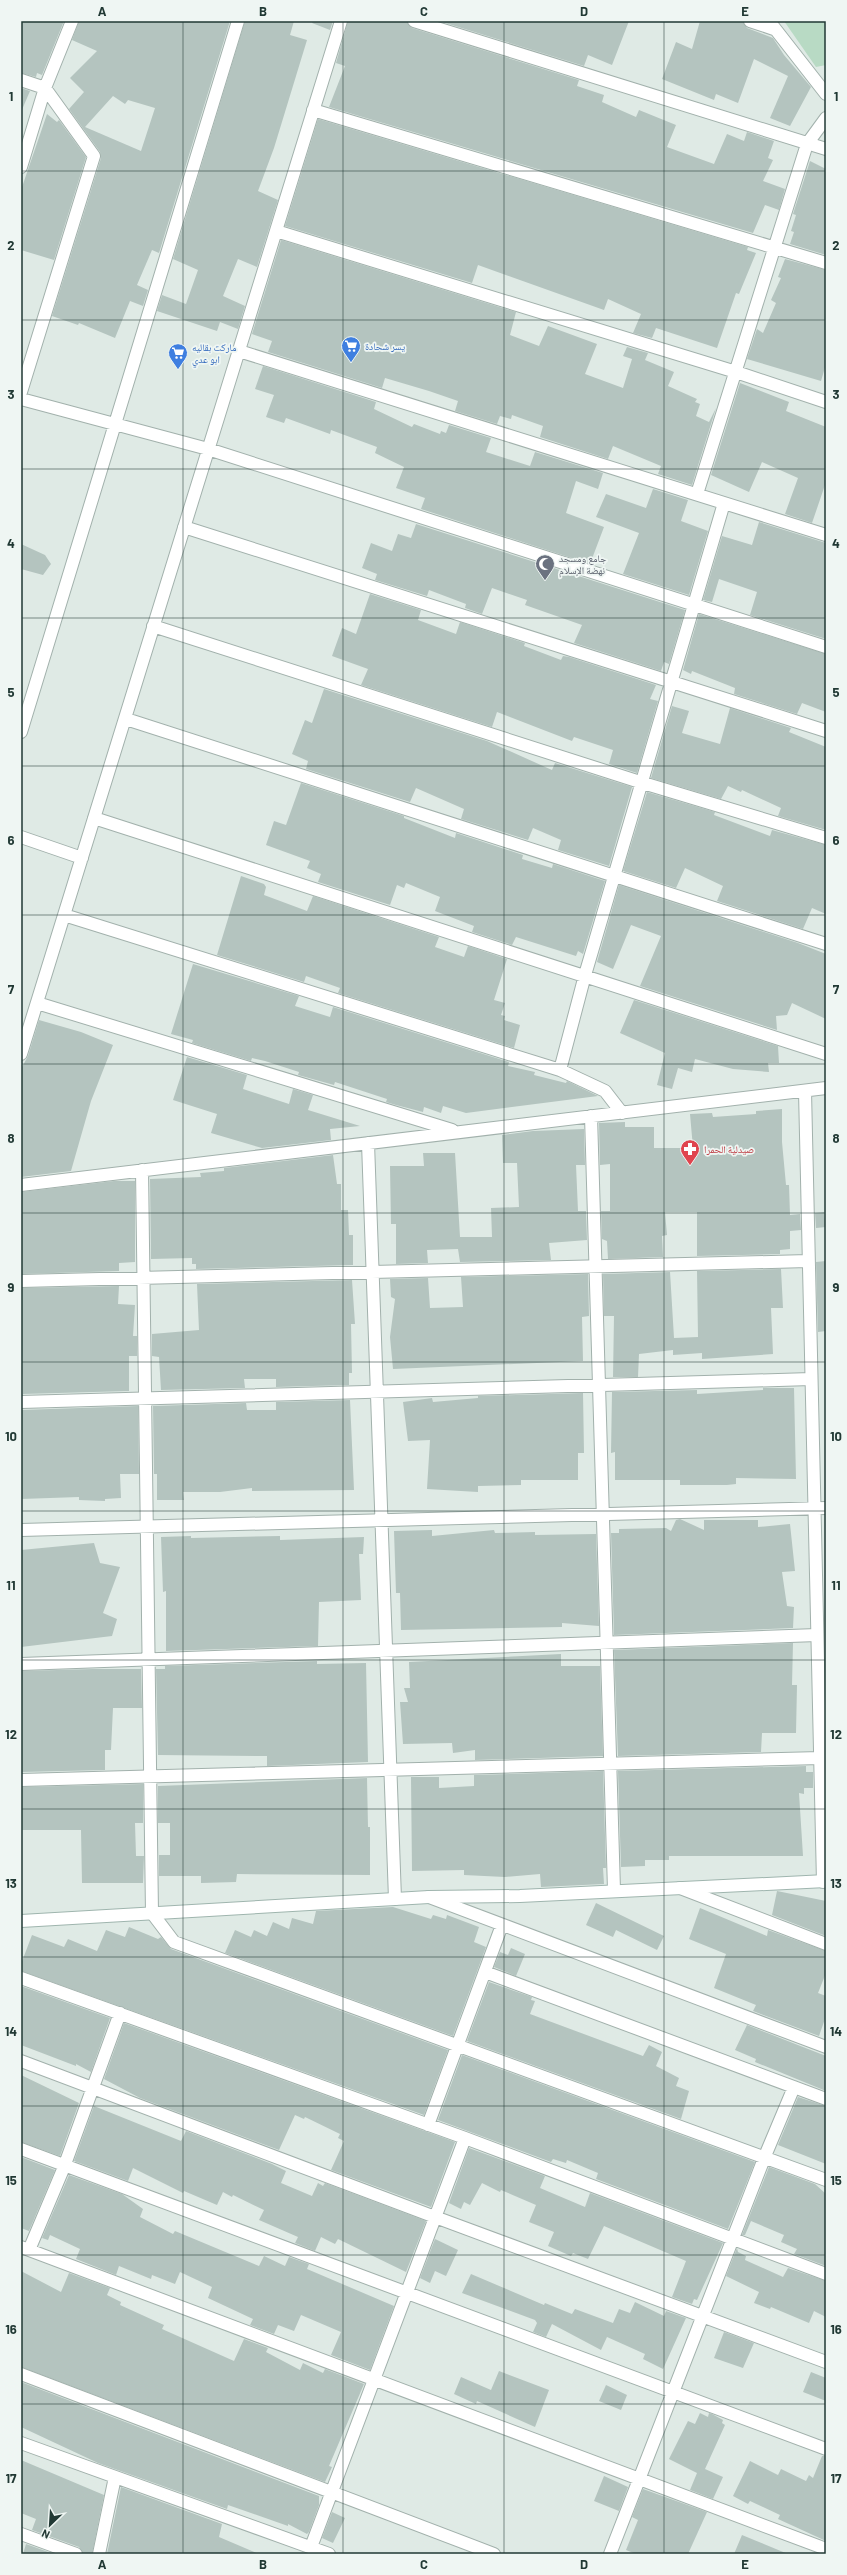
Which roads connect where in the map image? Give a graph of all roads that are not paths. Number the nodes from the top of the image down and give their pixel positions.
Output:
1 (72, 21) edge
2 (238, 21) edge
3 (341, 21) edge
4 (414, 21) edge
5 (750, 21) edge
6 (772, 25) edge
7 (21, 80) edge
8 (45, 88) junction
9 (826, 94) edge
10 (313, 110) junction
11 (826, 118) edge
12 (806, 144) junction
13 (826, 149) edge
14 (21, 167) edge
15 (276, 231) junction
16 (776, 247) junction
17 (826, 263) edge
18 (239, 351) junction
19 (736, 372) junction
20 (21, 392) edge
21 (21, 399) edge
22 (826, 402) edge
23 (114, 425) junction
24 (208, 449) junction
25 (697, 494) junction
26 (724, 503) junction
27 (184, 527) junction
28 (826, 535) edge
29 (694, 605) junction
30 (154, 626) junction
31 (826, 647) edge
32 (672, 682) junction
33 (126, 719) junction
34 (826, 731) edge
35 (21, 732) edge
36 (643, 783) junction
37 (94, 818) junction
38 (21, 837) edge
39 (826, 838) edge
40 (82, 858) junction
41 (615, 877) junction
42 (64, 915) junction
43 (826, 944) edge
44 (585, 975) junction
45 (37, 1003) junction
46 (21, 1054) edge
47 (826, 1054) edge
48 (560, 1070) junction
49 (826, 1088) edge
50 (805, 1092) junction
51 (622, 1113) junction
52 (591, 1116) junction
53 (457, 1132) junction
54 (368, 1142) junction
55 (142, 1170) junction
56 (21, 1185) edge
57 (808, 1261) junction
58 (595, 1266) junction
59 (373, 1272) junction
60 (143, 1278) junction
61 (21, 1280) edge
62 (811, 1379) junction
63 (599, 1385) junction
64 (377, 1392) junction
65 (145, 1399) junction
66 (21, 1402) edge
67 (820, 1508) edge
68 (602, 1514) junction
69 (382, 1520) junction
70 (147, 1527) junction
71 (21, 1530) edge
72 (817, 1635) junction
73 (606, 1643) junction
74 (386, 1651) junction
75 (149, 1660) junction
76 (21, 1664) edge
77 (820, 1758) junction
78 (610, 1764) junction
79 (391, 1770) junction
80 (150, 1776) junction
81 (21, 1780) edge
82 (825, 1882) edge
83 (678, 1887) junction
84 (614, 1890) junction
85 (429, 1897) junction
86 (395, 1899) junction
87 (152, 1913) junction
88 (21, 1921) edge
89 (502, 1925) junction
90 (826, 1944) edge
91 (485, 1972) junction
92 (21, 1978) edge
93 (120, 2014) junction
94 (457, 2046) junction
95 (826, 2047) edge
96 (21, 2061) edge
97 (93, 2086) junction
98 (794, 2087) junction
99 (826, 2099) edge
100 (428, 2125) junction
101 (465, 2138) junction
102 (21, 2150) edge
103 (765, 2156) junction
104 (64, 2167) junction
105 (826, 2180) edge
106 (435, 2217) junction
107 (733, 2239) junction
108 (23, 2249) edge
109 (826, 2274) edge
110 (407, 2292) junction
111 (703, 2315) junction
112 (826, 2362) edge
113 (21, 2374) edge
114 (374, 2379) junction
115 (673, 2391) junction
116 (21, 2443) edge
117 (826, 2449) edge
118 (115, 2477) junction
119 (638, 2478) junction
120 (330, 2492) junction
121 (21, 2534) edge
122 (311, 2547) junction
123 (826, 2549) edge
124 (76, 2554) edge
125 (99, 2554) edge
126 (329, 2554) edge
127 (494, 2554) edge
128 (610, 2554) edge

1 - 8 street
2 - 23 street
3 - 10 street
4 - 12 street
5 - 6 street
6 - 9 street
7 - 8 street
8 - 14 street
8 - 20 street
10 - 15 street
10 - 16 street
11 - 12 street
12 - 13 street
12 - 16 street
15 - 18 street
15 - 19 street
16 - 17 street
16 - 19 street
18 - 24 street
18 - 25 street
19 - 22 street
19 - 25 street
21 - 23 street
23 - 24 street
23 - 35 street
24 - 27 street
24 - 29 street
25 - 26 street
26 - 28 street
26 - 29 street
27 - 30 street
27 - 32 street
29 - 31 street
29 - 32 street
30 - 33 street
30 - 36 street
32 - 34 street
32 - 36 street
33 - 37 street
33 - 41 street
36 - 39 street
36 - 41 street
37 - 40 street
37 - 44 street
38 - 40 street
40 - 42 street
41 - 43 street
41 - 44 street
42 - 45 street
42 - 48 street
44 - 47 street
44 - 48 street
45 - 46 street
45 - 53 street
48 - 51 street
49 - 50 street
50 - 51 street
50 - 57 street
51 - 52 street
52 - 53 street
52 - 58 street
53 - 54 street
54 - 55 street
54 - 59 street
55 - 56 street
55 - 60 street
57 - 58 street
57 - 62 street
58 - 59 street
58 - 63 street
59 - 60 street
59 - 64 street
60 - 61 street
60 - 65 street
62 - 63 street
62 - 67 street
63 - 64 street
63 - 68 street
64 - 65 street
64 - 69 street
65 - 66 street
65 - 70 street
67 - 68 street
67 - 72 street
68 - 69 street
68 - 73 street
69 - 70 street
69 - 74 street
70 - 71 street
70 - 75 street
72 - 73 street
72 - 77 street
73 - 74 street
73 - 78 street
74 - 75 street
74 - 79 street
75 - 76 street
75 - 80 street
77 - 78 street
77 - 82 street
78 - 79 street
78 - 84 street
79 - 80 street
79 - 86 street
80 - 81 street
80 - 87 street
82 - 83 street
83 - 84 street
83 - 90 street
84 - 85 street
85 - 86 street
85 - 89 street
86 - 87 street
87 - 88 street
87 - 94 street
89 - 91 street
89 - 95 street
91 - 94 street
91 - 98 street
92 - 93 street
93 - 97 street
93 - 100 street
94 - 100 street
94 - 103 street
96 - 97 street
97 - 104 street
97 - 106 street
98 - 99 street
98 - 103 street
100 - 101 street
101 - 106 street
101 - 107 street
102 - 104 street
103 - 105 street
103 - 107 street
104 - 108 street
104 - 110 street
106 - 110 street
106 - 111 street
107 - 109 street
107 - 111 street
108 - 114 street
110 - 114 street
110 - 115 street
111 - 112 street
111 - 115 street
113 - 120 street
114 - 119 street
114 - 120 street
115 - 117 street
115 - 119 street
116 - 118 street
118 - 122 street
118 - 125 street
119 - 123 street
119 - 128 street
120 - 122 street
120 - 127 street
121 - 124 street
122 - 126 street

